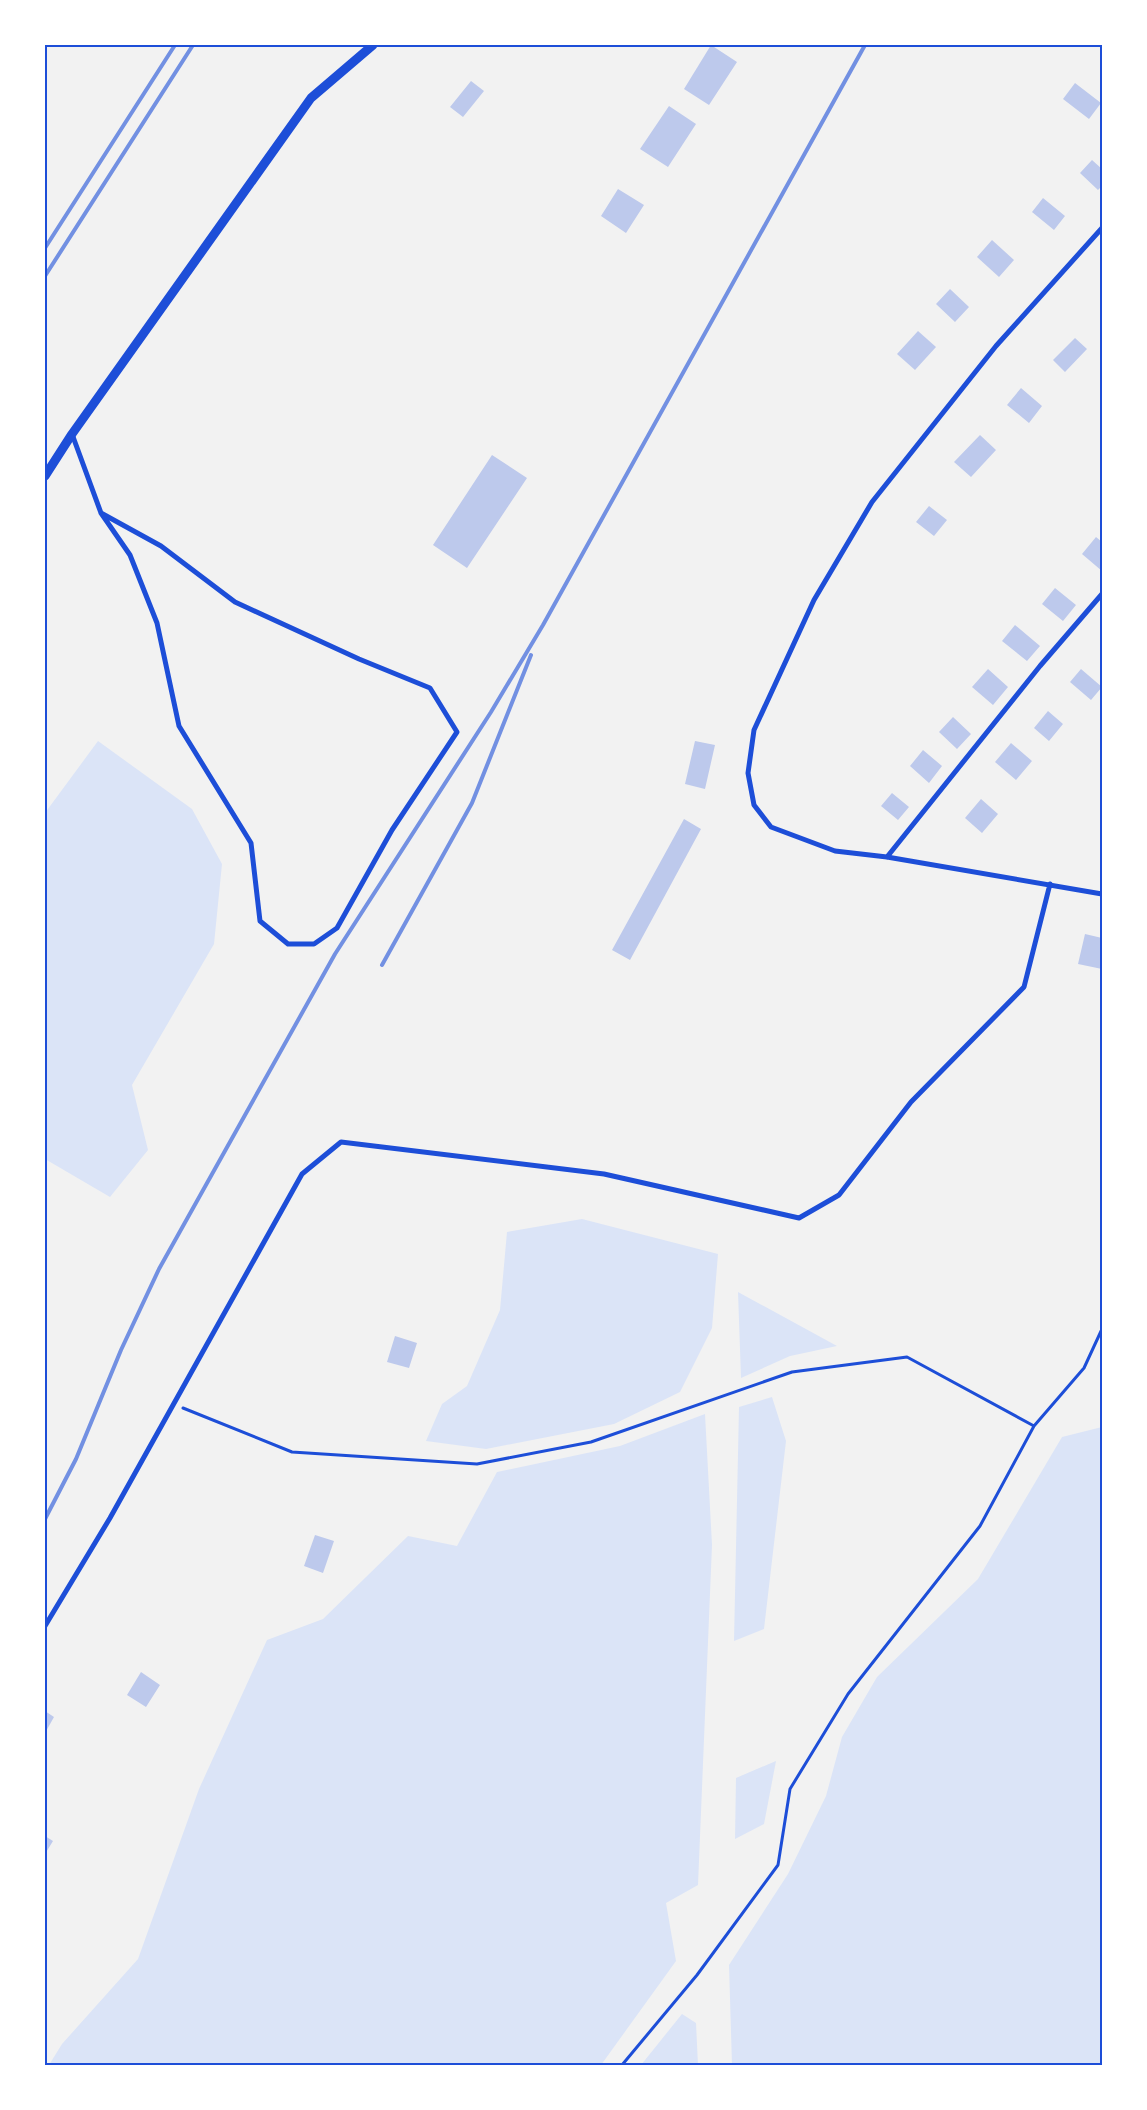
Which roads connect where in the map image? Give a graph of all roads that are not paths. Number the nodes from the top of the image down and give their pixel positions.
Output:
1 (374, 45) edge
2 (1102, 228) edge
3 (72, 434) junction
4 (45, 476) edge
5 (101, 513) junction
6 (1102, 594) edge
7 (888, 857) junction
8 (1050, 884) junction
9 (1102, 894) edge
10 (45, 1626) edge

1 - 3 street
2 - 7 street
3 - 4 street
3 - 5 street
5 - 5 street
6 - 7 street
7 - 8 street
8 - 9 street
8 - 10 street

